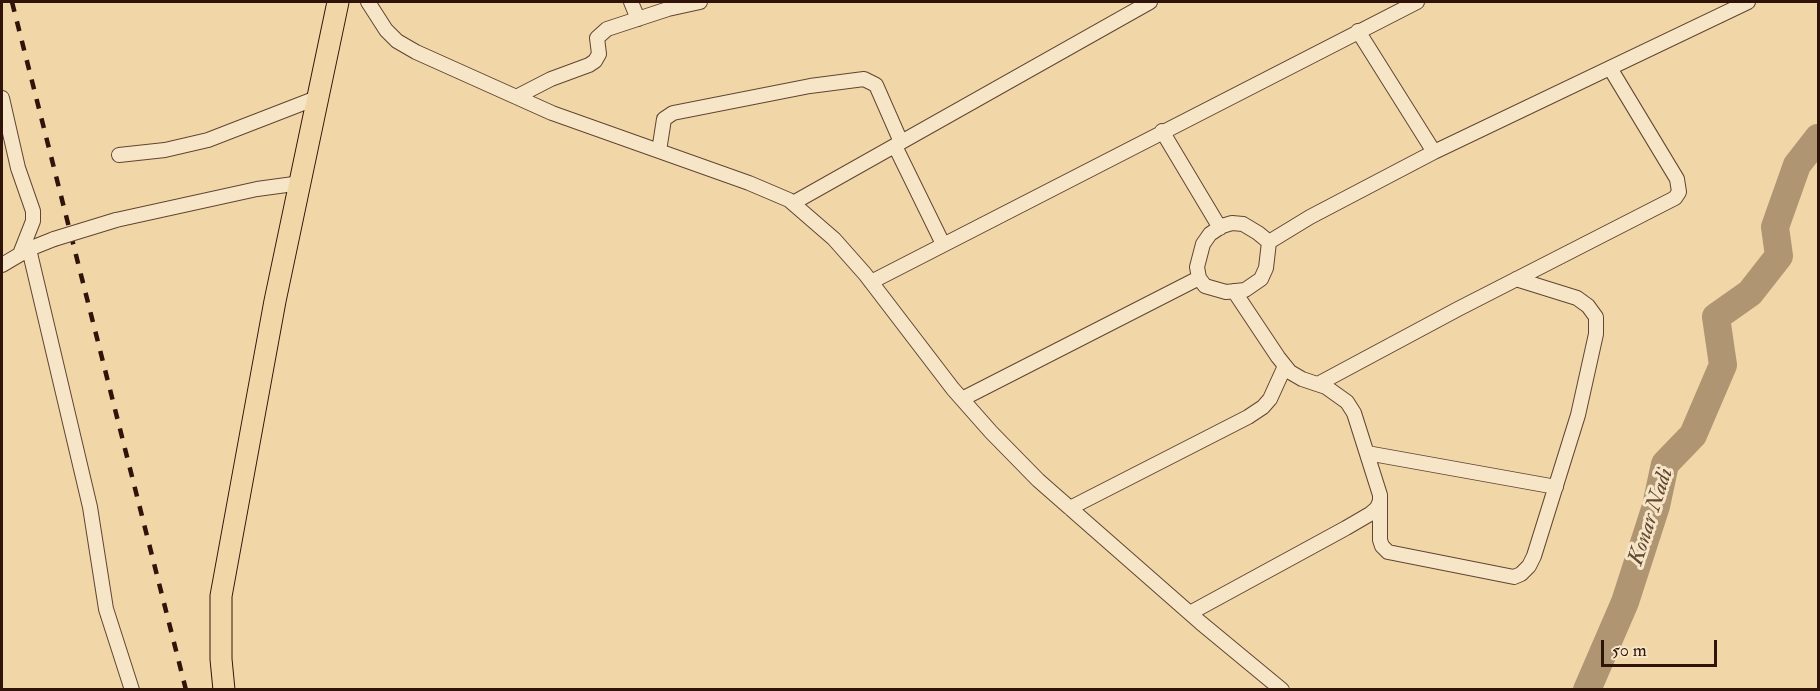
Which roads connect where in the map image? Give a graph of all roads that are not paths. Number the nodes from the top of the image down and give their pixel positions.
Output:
1 (338, 2) edge
2 (368, 2) edge
3 (631, 2) edge
4 (700, 2) edge
5 (1150, 2) edge
6 (1417, 2) edge
7 (1748, 2) edge
8 (638, 19) junction
9 (1358, 31) junction
10 (1610, 68) junction
11 (319, 97) junction
12 (516, 97) junction
13 (2, 98) edge
14 (1162, 131) junction
15 (898, 144) junction
16 (659, 152) junction
17 (1434, 152) junction
18 (119, 155) dead end
19 (301, 183) junction
20 (793, 203) junction
21 (1220, 228) junction
22 (1269, 242) junction
23 (943, 244) junction
24 (25, 252) junction
25 (2, 265) edge
26 (1199, 278) junction
27 (1516, 279) junction
28 (871, 282) junction
29 (1234, 291) junction
30 (1285, 366) junction
31 (1318, 384) junction
32 (962, 399) junction
33 (1367, 453) junction
34 (1556, 487) junction
35 (1380, 501) junction
36 (1070, 508) junction
37 (1190, 613) junction
38 (132, 690) edge
39 (224, 690) edge
40 (1282, 690) edge

1 - 11 main road
2 - 12 street
3 - 8 street
4 - 8 street
5 - 15 street
6 - 9 street
7 - 10 street
8 - 12 street
9 - 14 street
9 - 17 street
10 - 17 street
10 - 27 street
11 - 18 street
11 - 19 main road
12 - 16 street
13 - 24 street
14 - 21 street
14 - 23 street
15 - 16 street
15 - 20 street
15 - 23 street
16 - 20 street
17 - 22 street
19 - 24 street, bridge
19 - 39 main road
20 - 28 street
21 - 22 street
21 - 26 street
22 - 29 street
23 - 28 street
24 - 25 street
24 - 38 street
26 - 29 street
26 - 32 street
27 - 31 street
27 - 34 street
28 - 32 street
29 - 30 street
30 - 31 street
30 - 36 street
31 - 33 street
32 - 36 street
33 - 34 street
33 - 35 street
34 - 35 street
35 - 37 street
36 - 37 street
37 - 40 street

